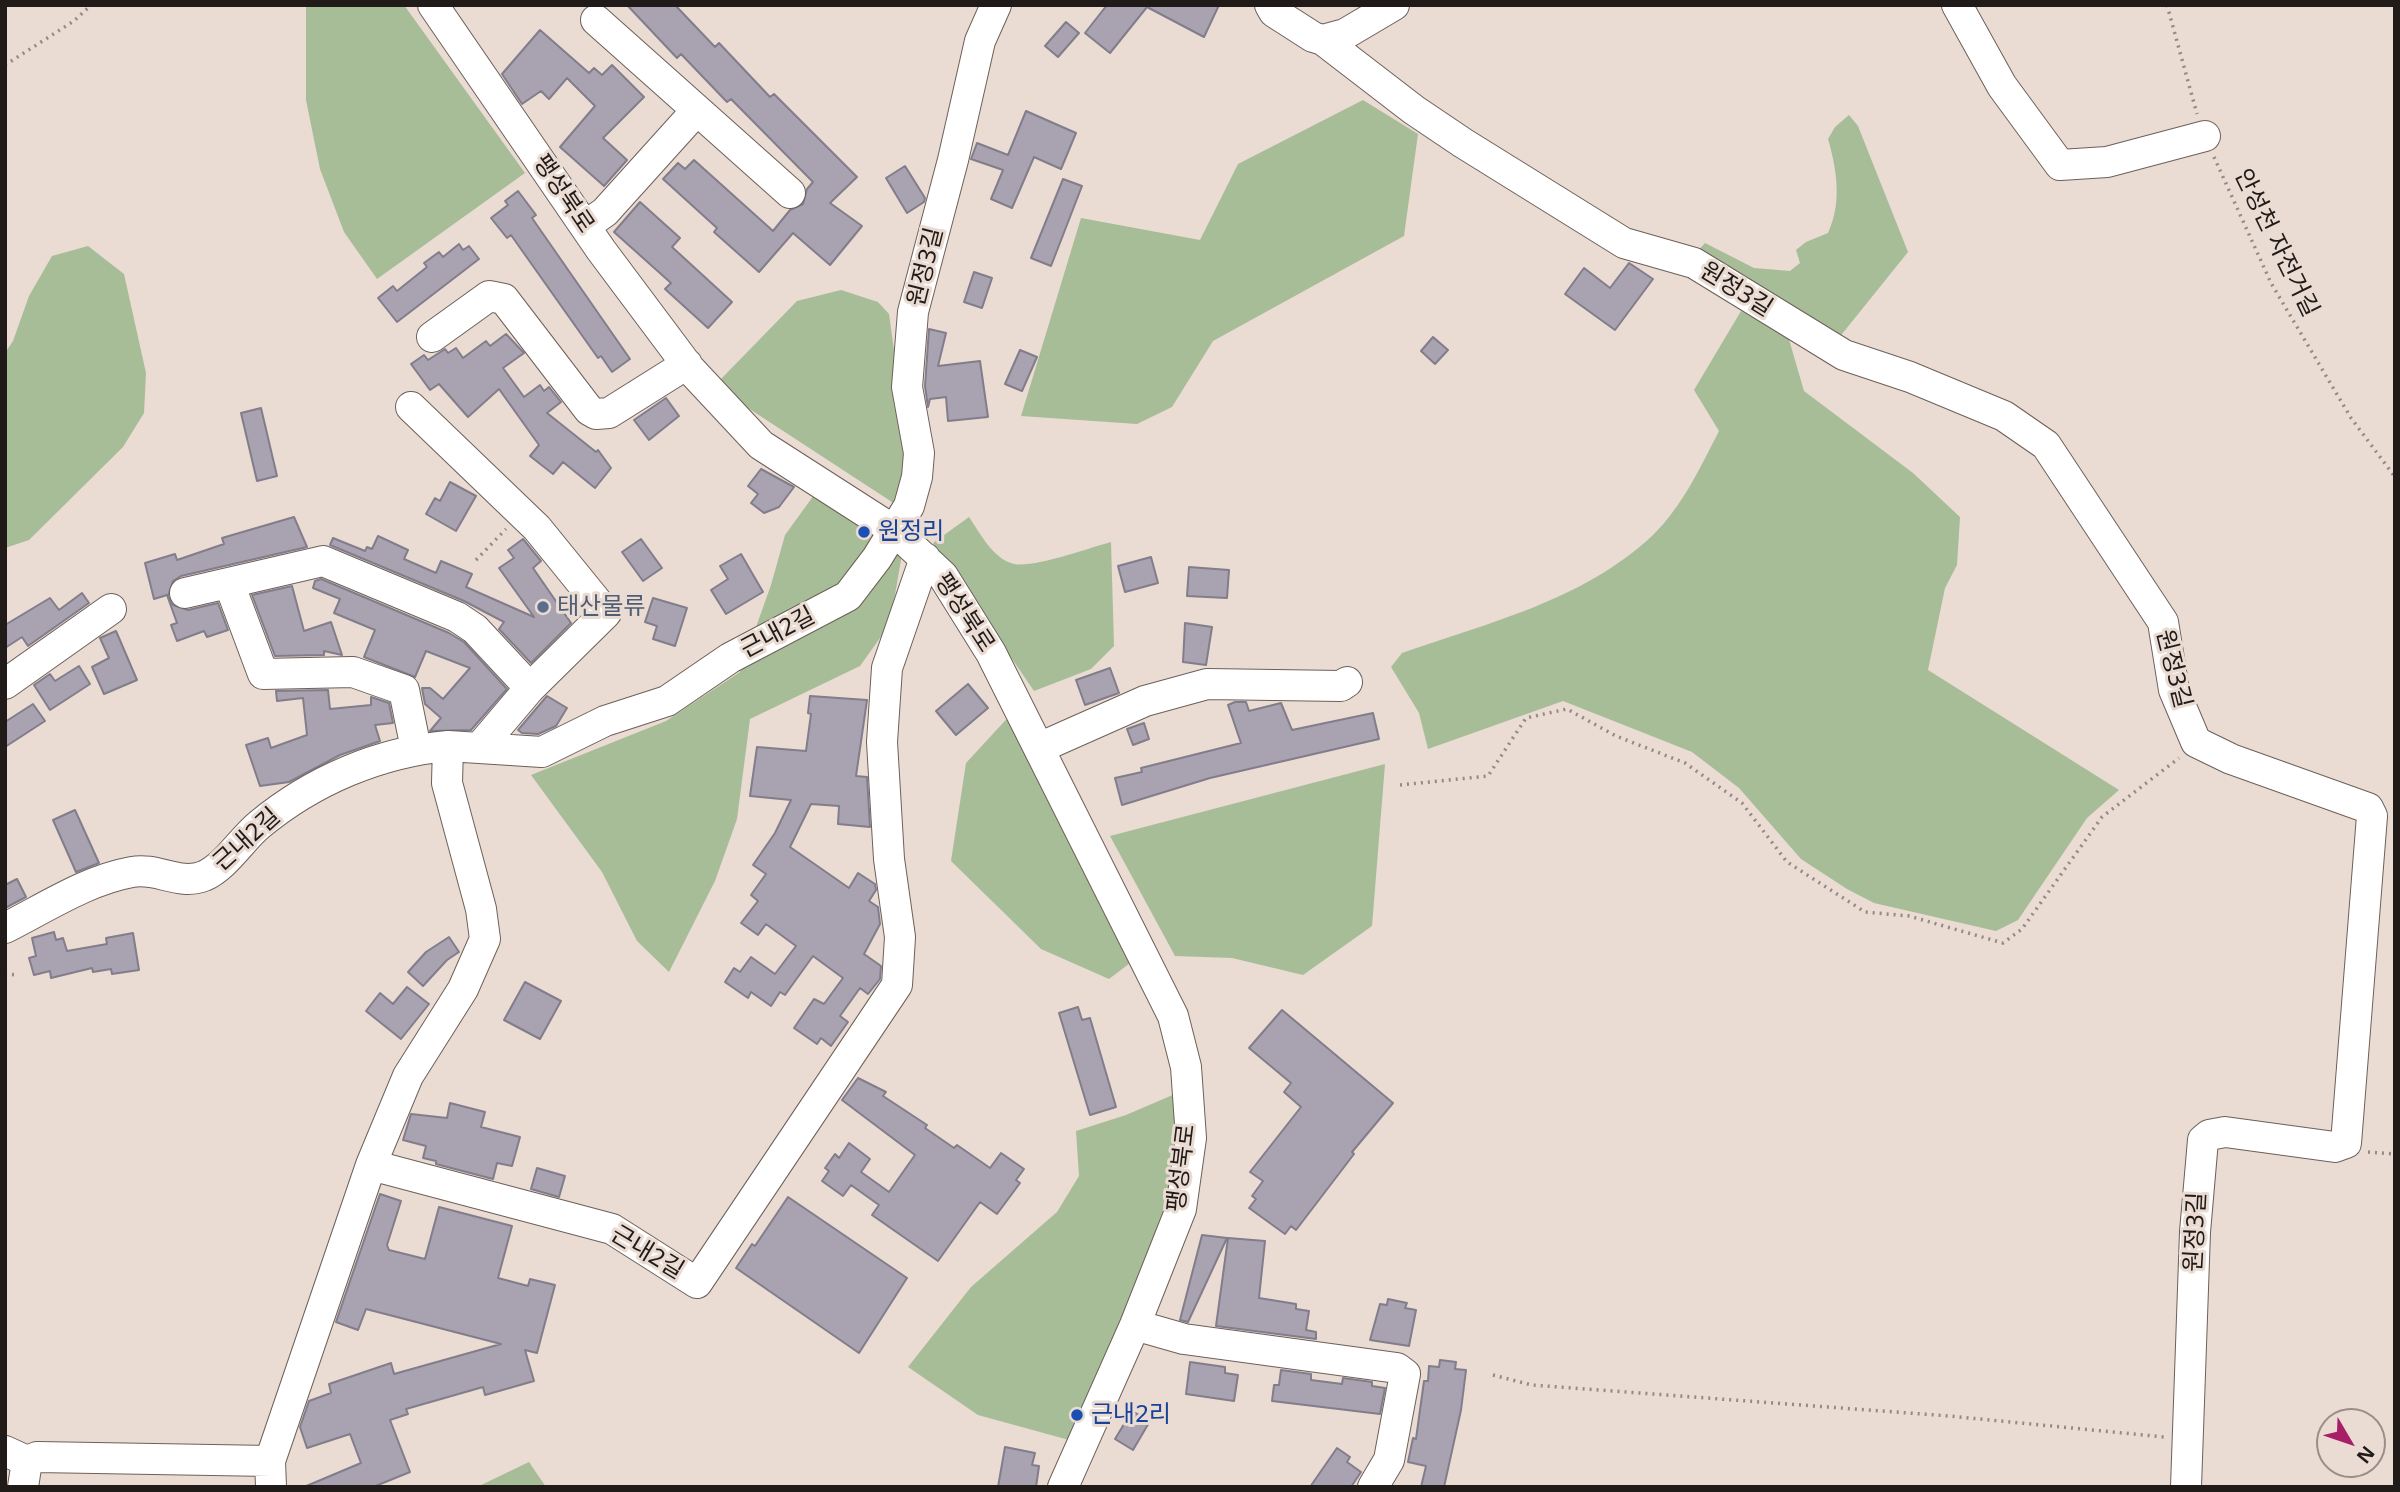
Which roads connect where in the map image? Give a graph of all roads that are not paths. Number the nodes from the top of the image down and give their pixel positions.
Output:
1 (433, 5) edge
2 (996, 5) edge
3 (1270, 5) edge
4 (1394, 5) edge
5 (1956, 5) edge
6 (596, 20) dead end
7 (1324, 40) junction
8 (697, 110) junction
9 (2204, 136) road end
10 (790, 193) dead end
11 (584, 226) junction
12 (432, 337) dead end
13 (687, 364) junction
14 (411, 407) dead end
15 (895, 531) junction
16 (925, 558) junction
17 (229, 583) junction
18 (185, 593) dead end
19 (111, 609) dead end
20 (1347, 682) dead end
21 (5, 684) edge
22 (530, 688) junction
23 (448, 746) junction
24 (481, 747) junction
25 (1040, 748) junction
26 (416, 749) junction
27 (5, 928) edge
28 (371, 1165) junction
29 (1135, 1325) junction
30 (18, 1466) edge
31 (270, 1474) edge
32 (1063, 1487) edge
33 (1373, 1487) edge
34 (2186, 1487) edge

1 - 11 street, 팽성북로
2 - 15 street, 원정3길
3 - 7 street, 원정3길
4 - 7 street
5 - 9 street
6 - 8 street
7 - 34 street, 원정3길
8 - 10 street
8 - 11 street
11 - 13 street, 팽성북로
12 - 13 street
13 - 15 street, 팽성북로
14 - 22 street
15 - 16 street, 팽성북로
15 - 24 street, 근내2길
16 - 25 street, 팽성북로
16 - 28 street, 근내2길
17 - 18 street
17 - 22 street
17 - 26 street
19 - 21 street
20 - 25 street
22 - 24 street
23 - 24 street, 근내2길
23 - 26 street, 근내2길
23 - 28 street
25 - 29 street, 팽성북로
26 - 27 street, 근내2길
28 - 31 street
29 - 32 street, 팽성북로
29 - 33 street
30 - 31 street

